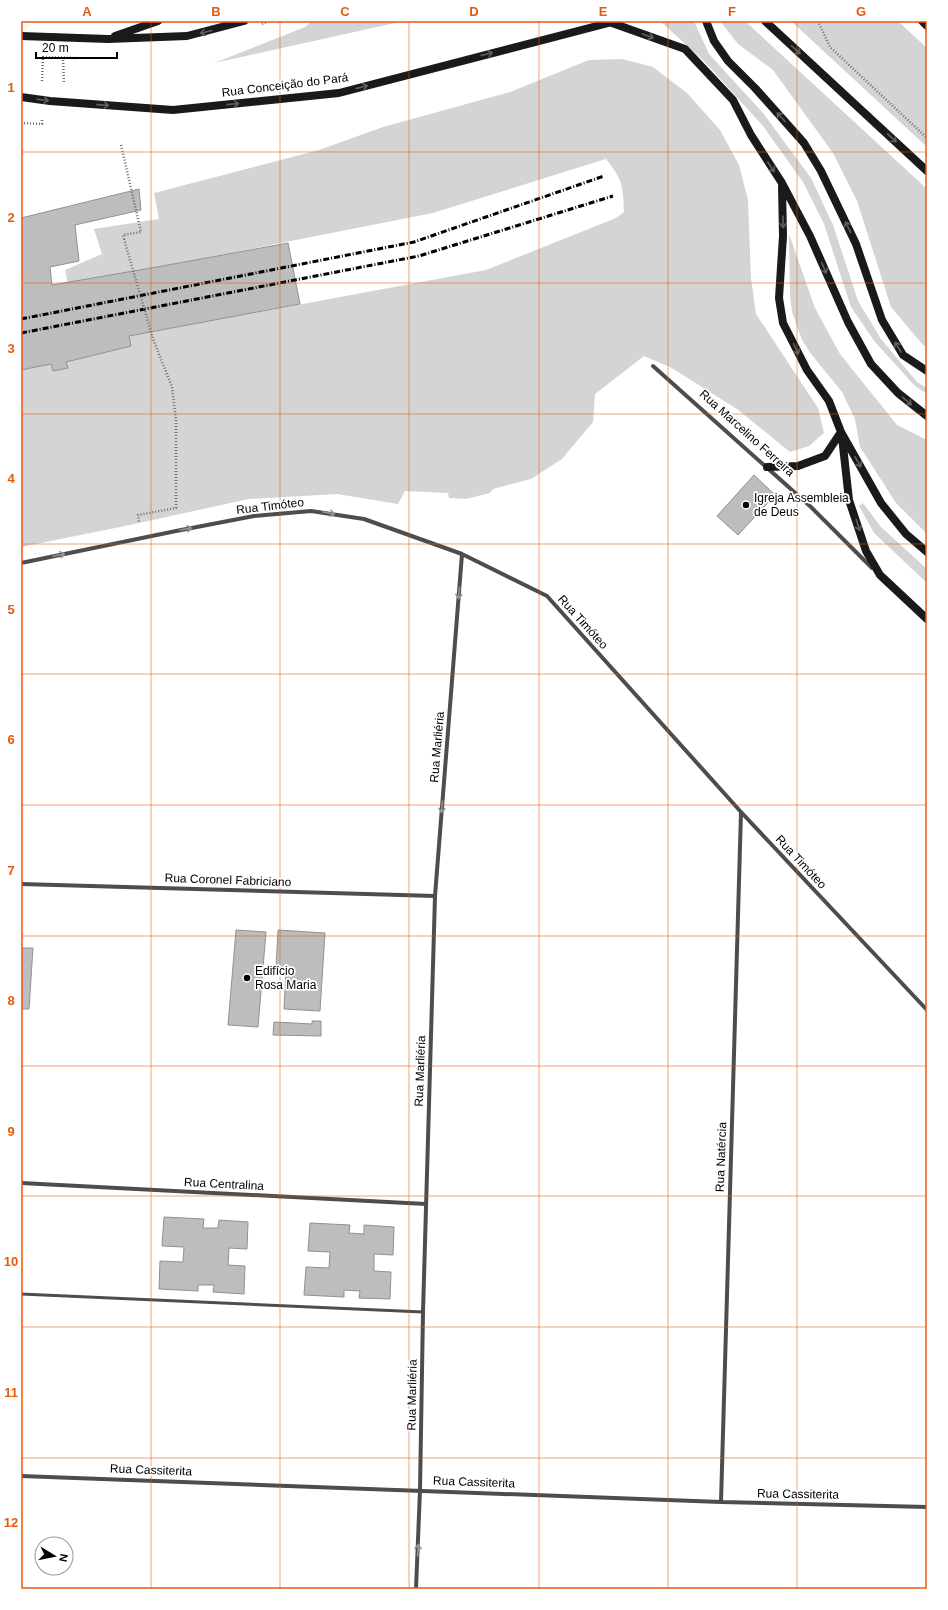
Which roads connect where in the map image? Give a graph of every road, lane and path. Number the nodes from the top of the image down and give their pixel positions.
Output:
1 (158, 21) edge
2 (244, 21) edge
3 (706, 21) edge
4 (818, 21) edge
5 (922, 21) edge
6 (614, 22) edge
7 (766, 22) edge
8 (927, 26) edge
9 (21, 36) edge
10 (63, 36) junction
11 (108, 38) junction
12 (21, 97) edge
13 (65, 102) junction
14 (21, 123) edge
15 (42, 124) dead end
16 (927, 138) edge
17 (121, 145) dead end
18 (927, 171) edge
19 (782, 183) junction
20 (653, 366) dead end
21 (927, 371) edge
22 (927, 416) edge
23 (841, 432) junction
24 (767, 468) junction
25 (139, 523) dead end
26 (927, 552) edge
27 (462, 554) junction
28 (21, 563) edge
29 (880, 575) junction
30 (927, 619) edge
31 (741, 812) junction
32 (21, 884) edge
33 (435, 896) junction
34 (927, 1010) edge
35 (21, 1183) edge
36 (426, 1204) junction
37 (21, 1294) edge
38 (423, 1312) junction
39 (21, 1476) edge
40 (420, 1490) junction
41 (721, 1502) junction
42 (927, 1507) edge
43 (416, 1589) edge

1 - 11 main road
2 -> 11 main road
21 -> 3 main road
4 - 16 path
5 - 8 main road
13 -> 6 main road, Rua Conceição do Pará
6 -> 19 main road
7 -> 18 main road
9 - 10 main road
10 - 11 main road
10 - 13 path
12 -> 13 main road, Rua Conceição do Pará
14 - 15 path
17 - 25 path, bridge
19 -> 22 main road
19 -> 23 main road
20 - 24 street, Rua Marcelino Ferreira
23 - 24 main road
23 -> 26 main road
23 -> 29 main road
24 - 29 street, Rua Marcelino Ferreira
28 -> 27 street, Rua Timóteo
27 - 31 street, Rua Timóteo
27 -> 33 street, Rua Marliéria
29 - 30 main road, Rua Marcelino Ferreira
31 - 34 street, Rua Timóteo
31 - 41 street, Rua Natércia
32 - 33 street, Rua Coronel Fabriciano
33 - 36 street, Rua Marliéria
35 - 36 street, Rua Centralina
36 - 38 street, Rua Marliéria
37 - 38 lane
38 - 40 street, Rua Marliéria
39 - 40 street, Rua Cassiterita
40 - 41 street, Rua Cassiterita
43 -> 40 street, Rua Marliéria
41 - 42 street, Rua Cassiterita

